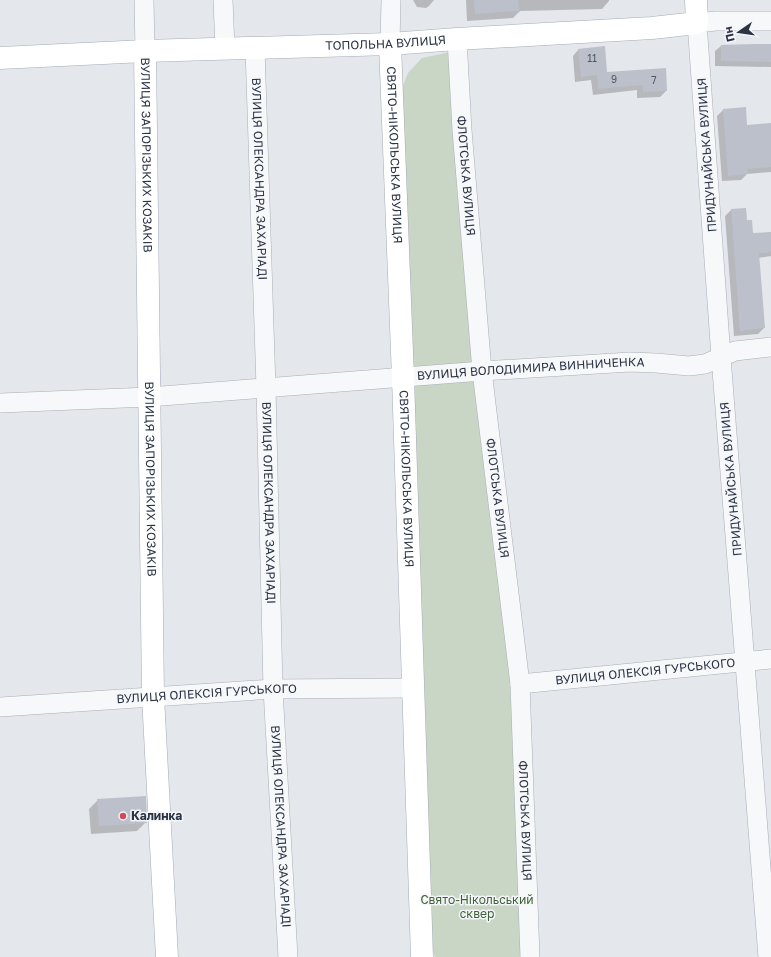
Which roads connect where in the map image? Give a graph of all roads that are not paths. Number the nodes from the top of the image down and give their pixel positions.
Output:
1 (144, 0) edge
2 (223, 0) edge
3 (391, 0) edge
4 (696, 0) edge
5 (771, 21) edge
6 (697, 22) junction
7 (457, 39) junction
8 (390, 44) junction
9 (255, 48) junction
10 (225, 49) junction
11 (145, 51) junction
12 (0, 58) edge
13 (771, 347) edge
14 (721, 357) junction
15 (482, 371) junction
16 (404, 378) junction
17 (266, 388) junction
18 (150, 397) junction
19 (0, 403) edge
20 (771, 659) edge
21 (746, 661) junction
22 (520, 684) junction
23 (413, 688) junction
24 (273, 689) junction
25 (153, 697) junction
26 (0, 707) edge
27 (167, 957) edge
28 (288, 957) edge
29 (422, 957) edge
30 (530, 957) edge
31 (768, 957) edge

1 - 11 street, ВУЛИЦЯ ЗАПОРІЗЬКИХ КОЗАКІВ
2 - 10 street
3 - 8 street, СВЯТО-НІКОЛЬСЬКА ВУЛИЦЯ
4 - 6 main road, ПРИДУНАЙСЬКА ВУЛИЦЯ
5 - 6 street, ТОПОЛЬНА ВУЛИЦЯ
6 - 7 main road, ТОПОЛЬНА ВУЛИЦЯ
6 - 14 street, ПРИДУНАЙСЬКА ВУЛИЦЯ
7 - 8 main road, ТОПОЛЬНА ВУЛИЦЯ
7 - 15 street, ФЛОТСЬКА ВУЛИЦЯ
8 - 9 main road, ТОПОЛЬНА ВУЛИЦЯ
8 - 16 main road, СВЯТО-НІКОЛЬСЬКА ВУЛИЦЯ
9 - 10 main road, ТОПОЛЬНА ВУЛИЦЯ
9 - 17 street, ВУЛИЦЯ ОЛЕКСАНДРА ЗАХАРІАДІ
10 - 11 main road, ТОПОЛЬНА ВУЛИЦЯ
11 - 12 main road, ТОПОЛЬНА ВУЛИЦЯ
11 - 18 main road, ВУЛИЦЯ ЗАПОРІЗЬКИХ КОЗАКІВ
13 - 14 street, ВУЛИЦЯ ВОЛОДИМИРА ВИННИЧЕНКА
14 - 15 street, ВУЛИЦЯ ВОЛОДИМИРА ВИННИЧЕНКА
14 - 21 street, ПРИДУНАЙСЬКА ВУЛИЦЯ
15 - 16 street, ВУЛИЦЯ ВОЛОДИМИРА ВИННИЧЕНКА
15 - 22 street, ФЛОТСЬКА ВУЛИЦЯ
16 - 17 street, ВУЛИЦЯ ВОЛОДИМИРА ВИННИЧЕНКА
16 - 23 main road, СВЯТО-НІКОЛЬСЬКА ВУЛИЦЯ
17 - 18 street, ВУЛИЦЯ ВОЛОДИМИРА ВИННИЧЕНКА
17 - 24 street, ВУЛИЦЯ ОЛЕКСАНДРА ЗАХАРІАДІ
18 - 19 street, ВУЛИЦЯ ВОЛОДИМИРА ВИННИЧЕНКА
18 - 25 main road, ВУЛИЦЯ ЗАПОРІЗЬКИХ КОЗАКІВ
20 - 21 street, ВУЛИЦЯ ОЛЕКСІЯ ГУРСЬКОГО
21 - 22 street, ВУЛИЦЯ ОЛЕКСІЯ ГУРСЬКОГО
21 - 31 street, ПРИДУНАЙСЬКА ВУЛИЦЯ
22 - 30 street, ФЛОТСЬКА ВУЛИЦЯ
23 - 24 street, ВУЛИЦЯ ОЛЕКСІЯ ГУРСЬКОГО
23 - 29 main road, СВЯТО-НІКОЛЬСЬКА ВУЛИЦЯ
24 - 25 street, ВУЛИЦЯ ОЛЕКСІЯ ГУРСЬКОГО
24 - 28 street, ВУЛИЦЯ ОЛЕКСАНДРА ЗАХАРІАДІ
25 - 26 street, ВУЛИЦЯ ОЛЕКСІЯ ГУРСЬКОГО
25 - 27 main road, ВУЛИЦЯ ЗАПОРІЗЬКИХ КОЗАКІВ

